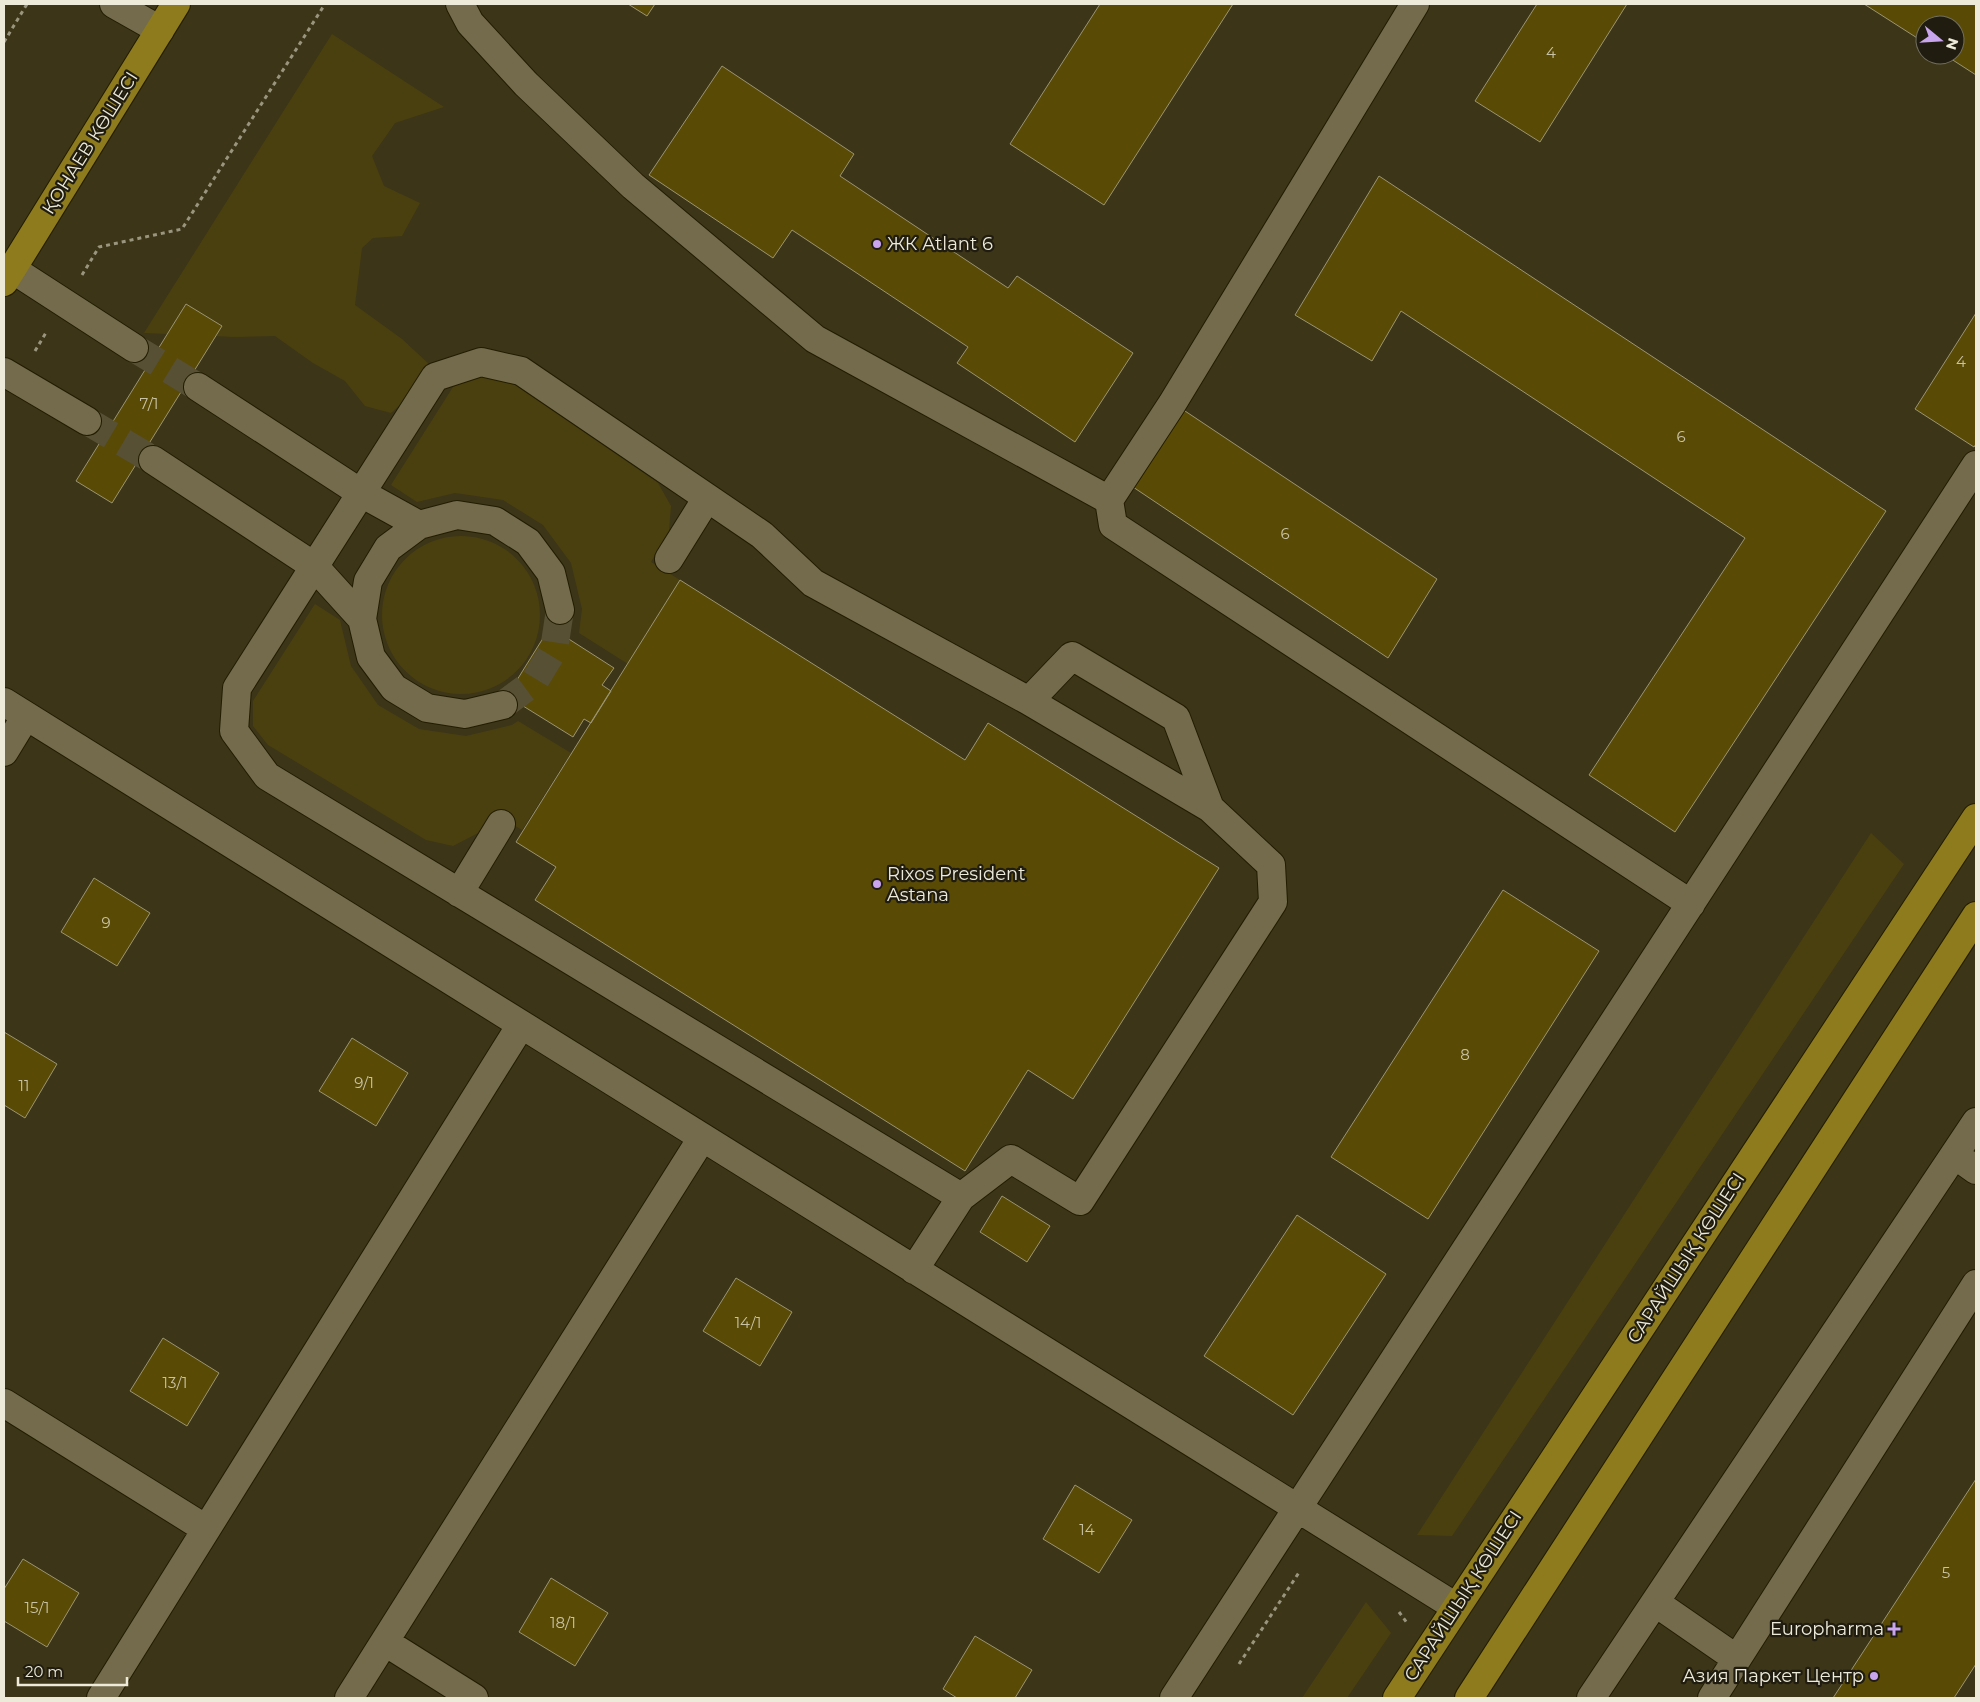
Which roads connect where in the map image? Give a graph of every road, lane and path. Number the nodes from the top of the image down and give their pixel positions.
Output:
1 (28, 4) edge
2 (114, 4) edge
3 (176, 4) edge
4 (325, 4) edge
5 (460, 4) edge
6 (1415, 4) edge
7 (160, 30) junction
8 (4, 42) edge
9 (99, 247) dead end
10 (8, 276) edge
11 (134, 348) tunnel mouth
12 (4, 372) edge
13 (198, 387) tunnel mouth
14 (87, 421) tunnel mouth
15 (153, 460) tunnel mouth
16 (1976, 465) edge
17 (361, 493) junction
18 (708, 498) junction
19 (1109, 500) junction
20 (419, 525) junction
21 (669, 559) dead end
22 (314, 566) junction
23 (560, 610) tunnel mouth
24 (362, 619) junction
25 (1029, 701) junction
26 (503, 705) tunnel mouth
27 (15, 709) edge
28 (4, 752) edge
29 (1210, 808) junction
30 (1976, 818) edge
31 (501, 824) dead end
32 (459, 893) junction
33 (1691, 904) junction
34 (1976, 916) edge
35 (521, 1025) junction
36 (1976, 1122) edge
37 (702, 1138) junction
38 (1966, 1162) edge
39 (961, 1197) junction
40 (914, 1270) junction
41 (1976, 1284) edge
42 (4, 1403) edge
43 (1297, 1510) junction
44 (206, 1529) junction
45 (1300, 1570) dead end
46 (1656, 1603) junction
47 (1394, 1606) dead end
48 (1456, 1608) junction
49 (1410, 1626) dead end
50 (385, 1642) junction
51 (1737, 1659) junction
52 (1237, 1666) dead end
53 (101, 1698) edge
54 (349, 1698) edge
55 (474, 1698) edge
56 (1174, 1698) edge
57 (1397, 1698) edge
58 (1469, 1698) edge
59 (1591, 1698) edge
60 (1712, 1698) edge

1 - 8 path
2 - 7 street
3 - 7 main road, ҚОНАЕВ КӨШЕСІ
4 - 9 path
5 - 19 street
6 - 19 street
7 - 10 main road, ҚОНАЕВ КӨШЕСІ
10 - 11 street
12 - 14 street
13 - 17 street
15 - 22 street
16 - 33 street
17 - 18 street
17 - 20 street
17 - 22 street
18 - 21 street
18 - 25 street
19 - 33 street
20 - 23 street
20 - 24 street
22 - 24 street
22 - 32 street
24 - 26 street
25 - 29 street
25 - 29 street
27 - 28 street
27 - 35 street
29 - 39 street
30 - 48 main road, САРАЙШЫҚ КӨШЕСІ
31 - 32 street
32 - 39 street
33 - 43 street
34 - 58 main road
35 - 37 street
35 - 44 street
36 - 38 street
37 - 40 street
37 - 50 street
38 - 46 street
39 - 40 street
40 - 43 street
41 - 51 street
42 - 44 street
43 - 48 street
43 - 56 street
44 - 53 street
45 - 52 path
46 - 51 street
46 - 59 street
47 - 49 path
48 - 57 main road, САРАЙШЫҚ КӨШЕСІ
50 - 54 street
50 - 55 street
51 - 60 street

